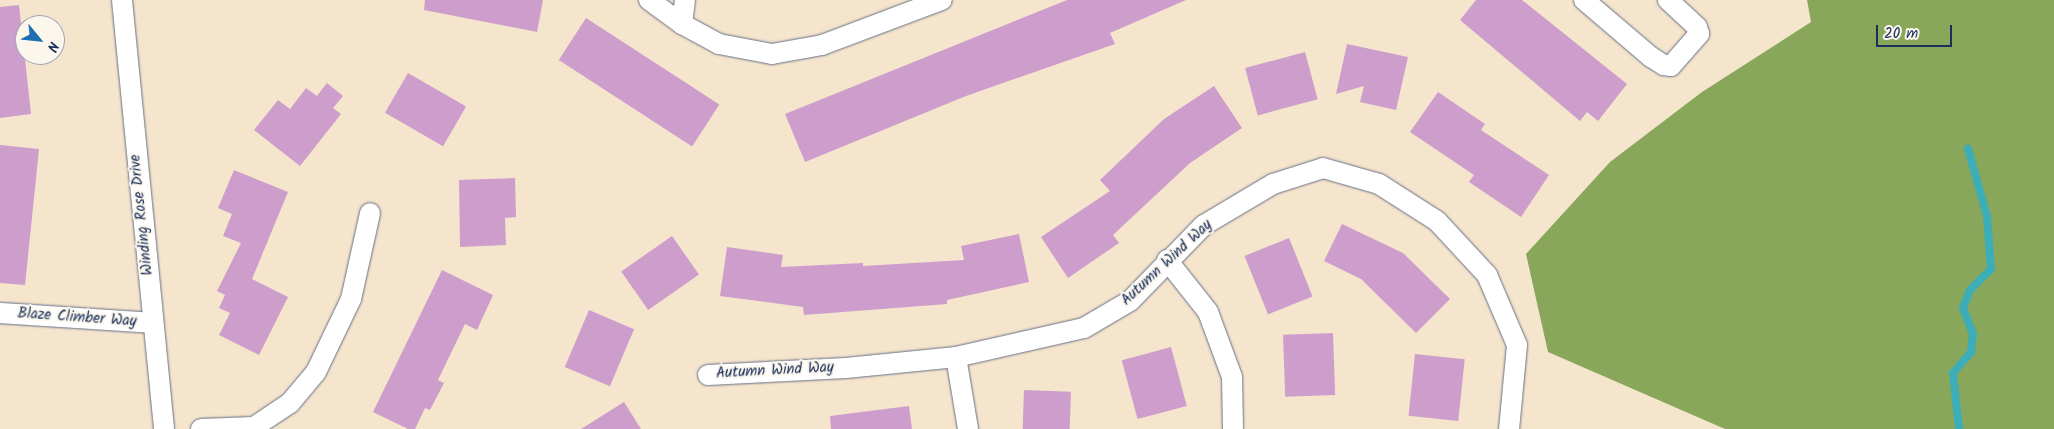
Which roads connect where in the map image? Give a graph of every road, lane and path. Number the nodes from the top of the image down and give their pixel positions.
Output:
1 (122, 0) edge
2 (649, 0) edge
3 (685, 0) edge
4 (942, 0) edge
5 (1584, 0) edge
6 (1668, 0) edge
7 (682, 24) junction
8 (370, 212) dead end
9 (1167, 260) junction
10 (0, 313) edge
11 (153, 323) junction
12 (956, 357) junction
13 (708, 375) dead end
14 (164, 429) edge
15 (202, 429) edge
16 (968, 429) edge
17 (1233, 429) edge
18 (1509, 429) edge

1 - 11 street, Winding Rose Drive
2 - 7 street
3 - 7 street
4 - 7 street
5 - 6 street
8 - 15 street
9 - 12 street, Autumn Wind Way
9 - 17 street
9 - 18 street, Autumn Wind Way
10 - 11 street, Blaze Climber Way
11 - 14 street, Winding Rose Drive
12 - 13 street, Autumn Wind Way
12 - 16 street

